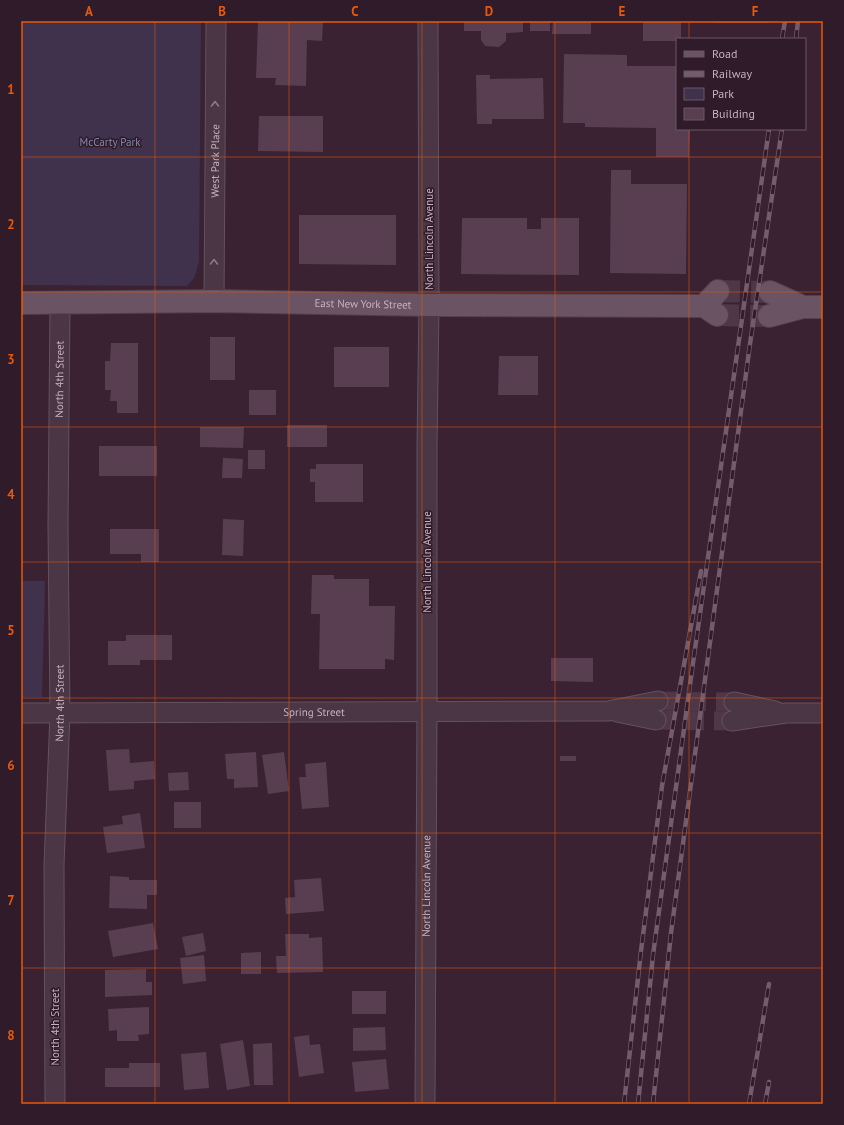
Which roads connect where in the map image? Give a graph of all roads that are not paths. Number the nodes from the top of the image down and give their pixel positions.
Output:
1 (216, 21) edge
2 (428, 21) edge
3 (770, 292) tunnel mouth
4 (214, 302) junction
5 (21, 303) edge
6 (60, 303) junction
7 (713, 304) tunnel mouth
8 (429, 305) junction
9 (813, 307) edge
10 (769, 316) tunnel mouth
11 (658, 701) tunnel mouth
12 (734, 702) tunnel mouth
13 (427, 711) junction
14 (608, 711) junction
15 (21, 713) edge
16 (786, 713) junction
17 (823, 713) edge
18 (60, 714) junction
19 (656, 720) tunnel mouth
20 (732, 721) tunnel mouth
21 (55, 1104) edge
22 (425, 1104) edge

4 -> 1 street, West Park Place
2 - 8 street, North Lincoln Avenue
3 - 9 main road
4 - 6 main road, East New York Street
4 - 8 main road, East New York Street
5 - 6 main road, East New York Street
6 - 18 street, North 4th Street
7 - 8 main road, East New York Street
8 - 13 street, North Lincoln Avenue
9 - 10 main road
11 - 14 street, Spring Street
12 - 16 street
13 - 14 street, Spring Street
13 - 18 street, Spring Street
13 - 22 street, North Lincoln Avenue
14 - 19 street, Spring Street
15 - 18 street, Spring Street
16 - 17 street
16 - 20 street
18 - 21 street, North 4th Street

